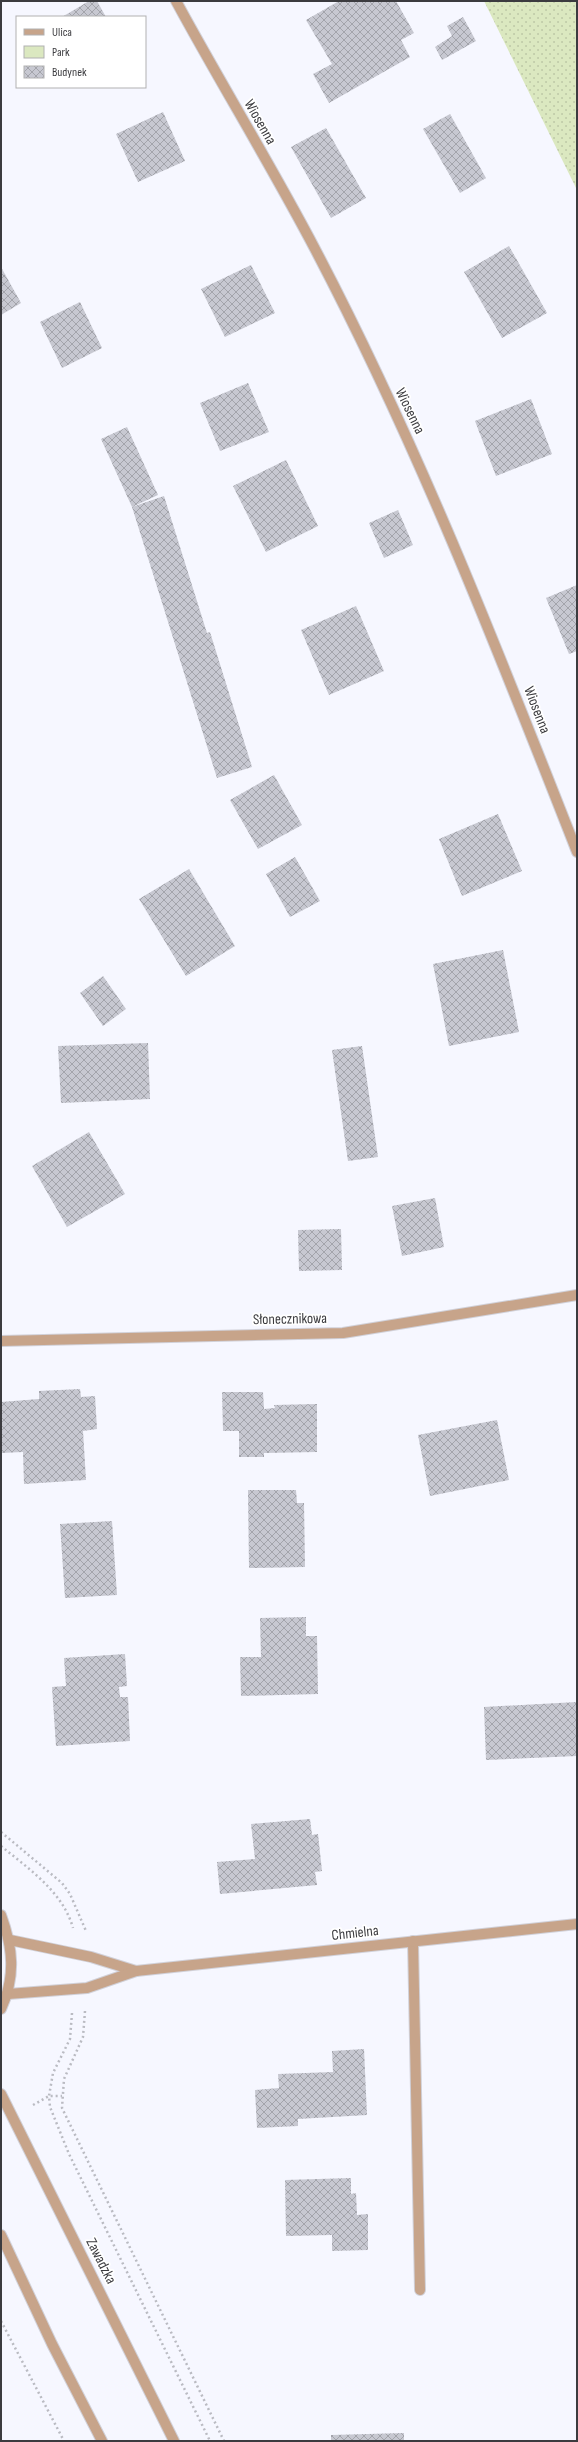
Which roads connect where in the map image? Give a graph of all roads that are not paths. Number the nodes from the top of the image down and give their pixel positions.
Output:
1 (176, 1) edge
2 (577, 852) edge
3 (577, 1295) edge
4 (1, 1342) edge
5 (1, 1915) edge
6 (577, 1924) edge
7 (10, 1940) junction
8 (413, 1942) junction
9 (136, 1971) junction
10 (8, 1994) junction
11 (1, 2009) edge
12 (1, 2094) edge
13 (1, 2235) edge
14 (420, 2290) dead end
15 (102, 2441) edge
16 (174, 2441) edge

1 - 2 street, Wiosenna
3 - 4 street, Słonecznikowa
5 - 7 street
6 - 8 street, Chmielna
7 - 9 street, Chmielna
7 - 10 street
8 - 9 street, Chmielna
8 - 14 street
9 - 10 street, Chmielna
10 - 11 street
12 - 16 street, Zawadzka
13 - 15 street

